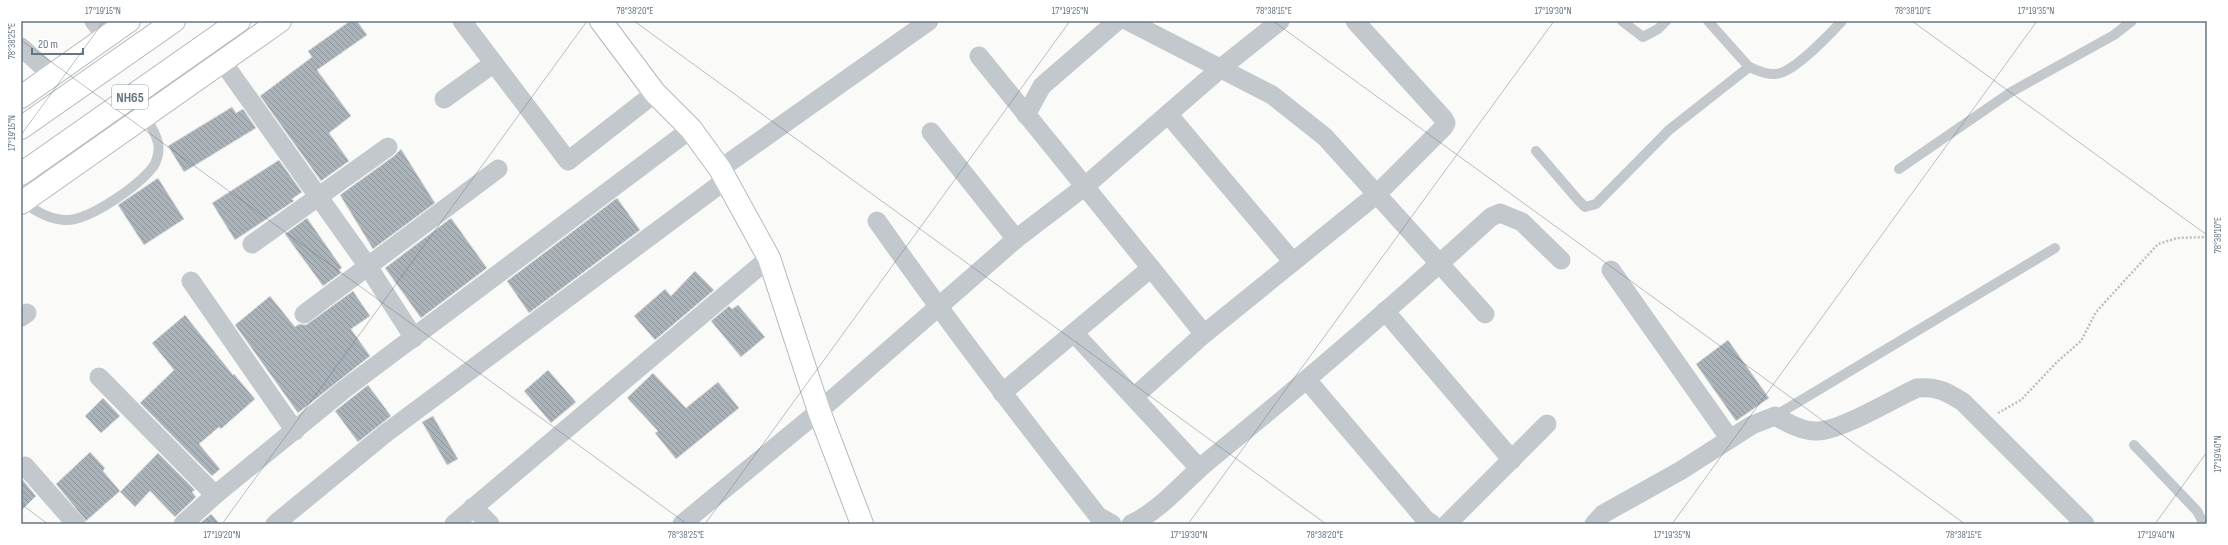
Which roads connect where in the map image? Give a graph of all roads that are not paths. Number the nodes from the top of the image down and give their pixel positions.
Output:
1 (129, 21) edge
2 (174, 21) edge
3 (239, 21) edge
4 (280, 21) edge
5 (462, 21) edge
6 (601, 21) edge
7 (929, 21) edge
8 (1117, 21) edge
9 (1128, 21) edge
10 (1280, 21) edge
11 (1356, 21) edge
12 (1622, 21) edge
13 (1666, 21) edge
14 (1708, 21) edge
15 (1842, 21) edge
16 (2132, 21) edge
17 (100, 29) edge
18 (21, 48) edge
19 (979, 56) dead end
20 (222, 61) junction
21 (494, 63) junction
22 (1749, 67) junction
23 (1221, 68) junction
24 (52, 75) junction
25 (655, 92) junction
26 (21, 97) edge
27 (444, 100) dead end
28 (1168, 114) junction
29 (1026, 115) junction
30 (146, 117) junction
31 (21, 128) edge
32 (692, 129) junction
33 (931, 132) dead end
34 (388, 147) dead end
35 (1536, 151) dead end
36 (498, 169) dead end
37 (1899, 169) dead end
38 (21, 174) edge
39 (724, 174) junction
40 (1084, 187) junction
41 (1377, 194) junction
42 (318, 198) junction
43 (22, 203) edge
44 (877, 221) dead end
45 (1016, 239) junction
46 (252, 244) dead end
47 (2055, 248) dead end
48 (769, 258) junction
49 (1561, 260) dead end
50 (1293, 262) junction
51 (1440, 264) junction
52 (367, 265) junction
53 (1151, 268) junction
54 (1611, 270) dead end
55 (191, 281) dead end
56 (938, 309) junction
57 (1386, 311) junction
58 (304, 314) dead end
59 (1485, 314) dead end
60 (1074, 333) junction
61 (1204, 334) junction
62 (414, 338) junction
63 (99, 377) dead end
64 (1307, 380) junction
65 (1002, 393) junction
66 (1134, 397) junction
67 (819, 410) junction
68 (1775, 416) junction
69 (1547, 424) dead end
70 (295, 431) junction
71 (1730, 439) junction
72 (2134, 444) dead end
73 (1512, 460) junction
74 (25, 466) dead end
75 (1199, 468) junction
76 (215, 495) junction
77 (473, 507) junction
78 (76, 524) edge
79 (183, 524) edge
80 (275, 524) edge
81 (454, 524) edge
82 (490, 524) edge
83 (682, 524) edge
84 (862, 524) edge
85 (1112, 524) edge
86 (1131, 524) edge
87 (1432, 524) edge
88 (1447, 524) edge
89 (1594, 524) edge
90 (2085, 524) edge
91 (2204, 524) edge

1 - 17 main road
2 - 31 main road, NH65
3 - 38 main road, NH65
4 - 20 main road
5 - 21 street
6 - 25 main road
7 - 39 street
8 - 29 street
9 - 23 street
10 - 23 street
11 - 41 street
12 - 13 lane
14 - 22 lane
15 - 22 lane
16 - 37 lane
17 - 24 main road
18 - 24 street
19 - 29 street
20 - 30 main road
20 - 42 street
21 - 25 street
21 - 27 street
22 - 35 lane
23 - 28 street
23 - 41 street
24 - 26 main road
25 - 32 main road
28 - 40 street
28 - 50 street
29 - 40 street
30 - 43 main road
30 - 43 lane
32 - 39 main road
32 - 62 street
33 - 45 street
34 - 42 street
36 - 52 street
39 - 48 main road
39 - 80 street
40 - 45 street
40 - 53 street
41 - 50 street
41 - 51 street
42 - 46 street
42 - 52 street
44 - 56 street
45 - 56 street
47 - 68 lane
48 - 67 main road
48 - 77 street
49 - 51 street
50 - 61 street
51 - 57 street
51 - 59 street
52 - 58 street
52 - 62 street
53 - 60 street
53 - 61 street
54 - 71 street
55 - 70 street
56 - 65 street
56 - 67 street
57 - 64 street
57 - 73 street
60 - 65 street
60 - 66 street
61 - 66 street
62 - 70 street
63 - 76 street
64 - 75 street
64 - 87 street
65 - 85 street
66 - 75 street
67 - 83 street
67 - 84 main road
68 - 71 street
68 - 90 street
69 - 73 street
70 - 76 street
71 - 89 street
72 - 91 lane
73 - 88 street
74 - 78 street
75 - 86 street
76 - 79 street
77 - 81 street
77 - 82 street

